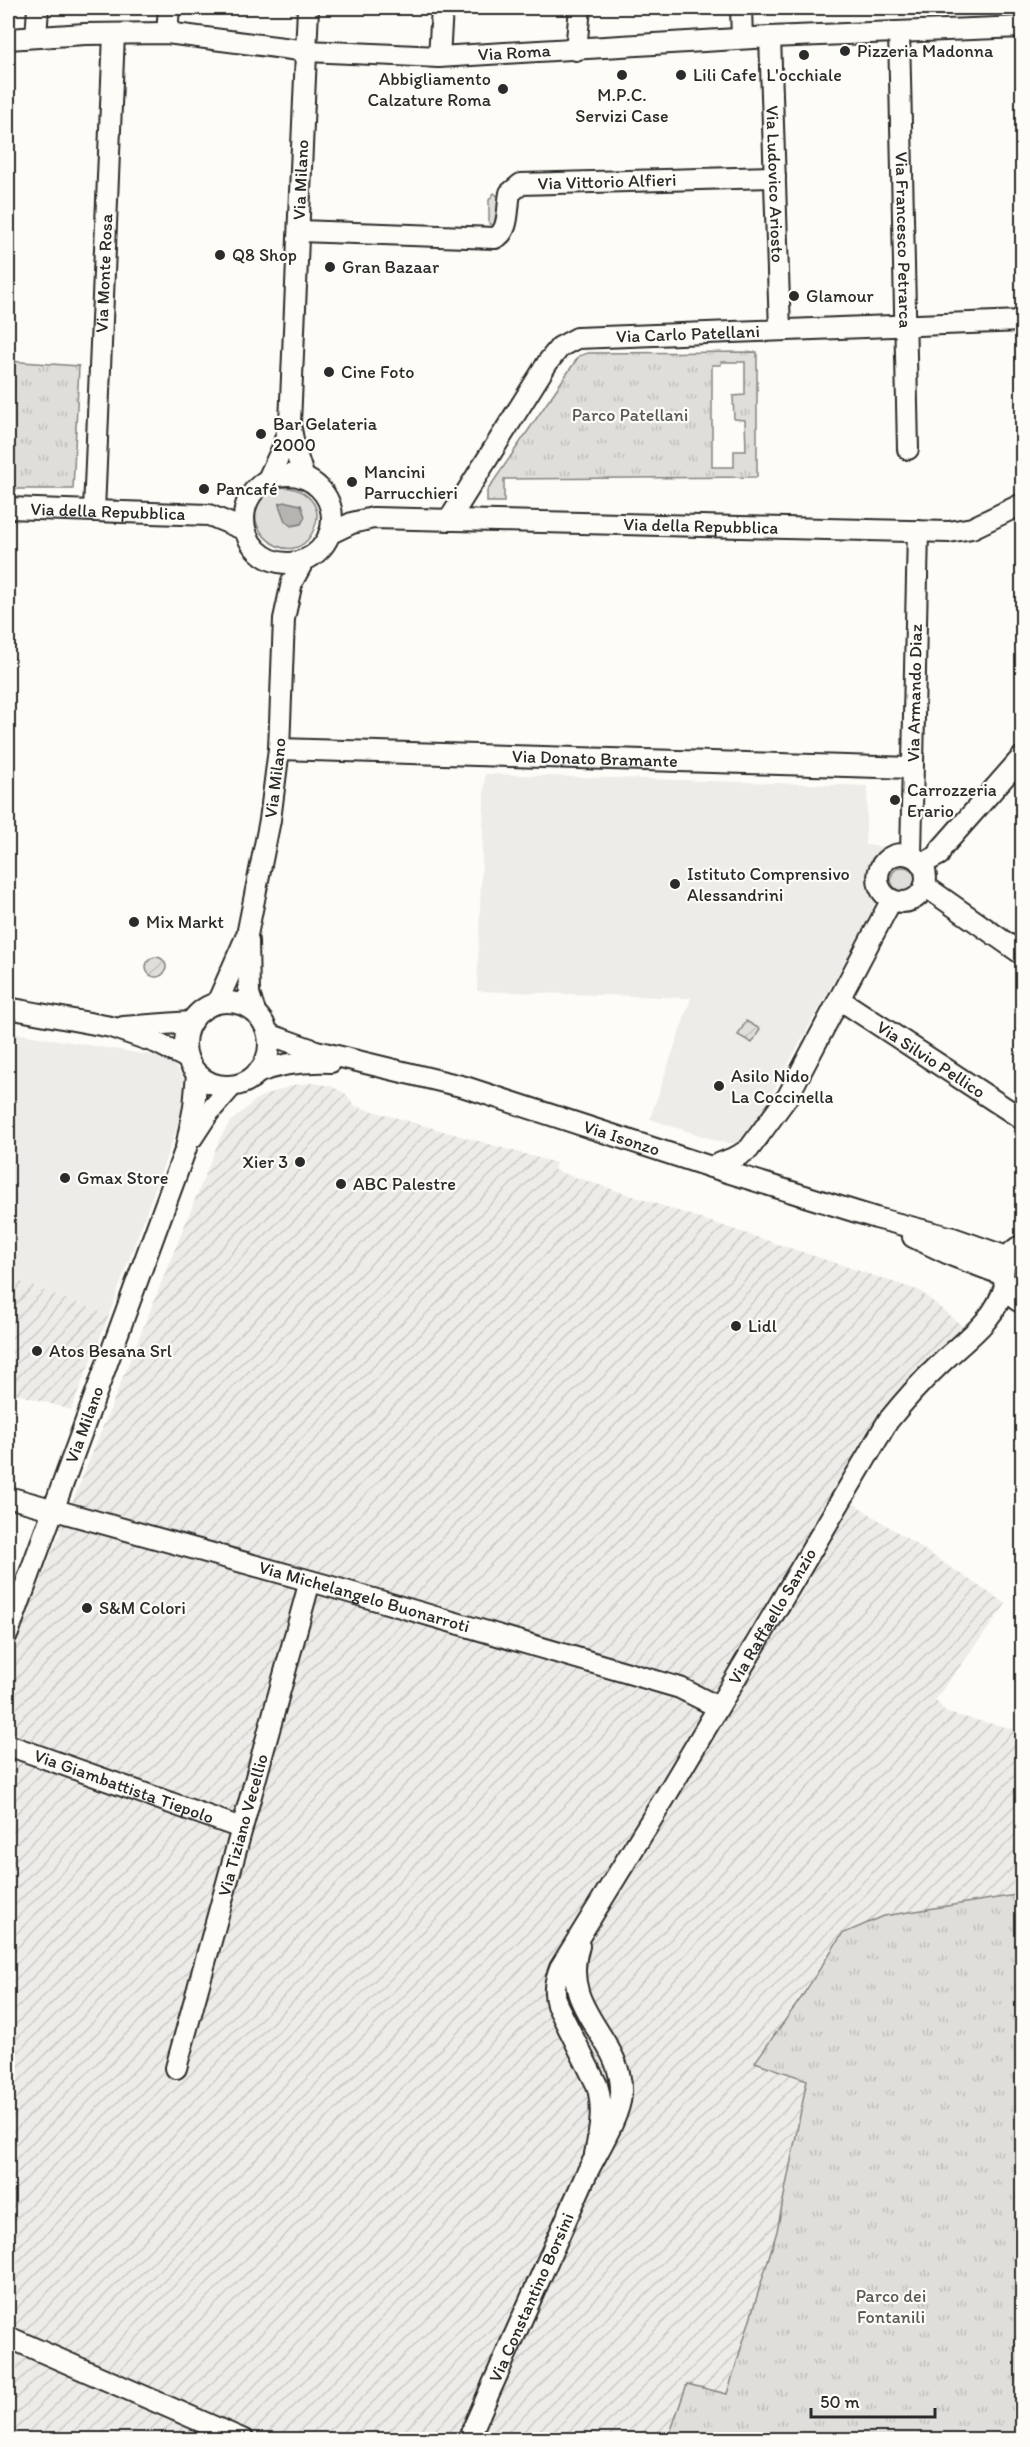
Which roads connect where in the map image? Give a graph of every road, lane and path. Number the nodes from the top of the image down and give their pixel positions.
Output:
1 (38, 8) edge
2 (169, 8) edge
3 (308, 8) edge
4 (442, 8) edge
5 (580, 8) edge
6 (741, 8) edge
7 (1023, 27) edge
8 (899, 32) junction
9 (167, 33) junction
10 (114, 34) junction
11 (36, 37) junction
12 (770, 37) junction
13 (742, 38) junction
14 (8, 39) edge
15 (576, 50) junction
16 (307, 51) junction
17 (439, 57) junction
18 (775, 177) junction
19 (299, 231) junction
20 (1023, 321) edge
21 (905, 326) junction
22 (780, 330) junction
23 (290, 423) junction
24 (908, 449) dead end
25 (304, 478) junction
26 (267, 481) junction
27 (328, 500) junction
28 (248, 501) junction
29 (1023, 504) edge
30 (8, 508) edge
31 (94, 511) junction
32 (209, 515) junction
33 (373, 518) junction
34 (449, 520) junction
35 (245, 530) junction
36 (918, 531) junction
37 (329, 534) junction
38 (268, 558) junction
39 (304, 560) junction
40 (284, 620) junction
41 (279, 749) junction
42 (1023, 757) edge
43 (912, 768) junction
44 (916, 859) junction
45 (925, 886) junction
46 (891, 901) junction
47 (247, 935) junction
48 (1023, 954) edge
49 (839, 999) junction
50 (217, 1003) junction
51 (8, 1008) edge
52 (255, 1012) junction
53 (191, 1022) junction
54 (111, 1027) junction
55 (268, 1034) junction
56 (365, 1063) junction
57 (192, 1066) junction
58 (257, 1073) junction
59 (232, 1086) junction
60 (1023, 1119) edge
61 (186, 1148) junction
62 (711, 1167) junction
63 (1010, 1266) edge
64 (1023, 1304) edge
65 (988, 1322) junction
66 (8, 1497) edge
67 (53, 1510) junction
68 (310, 1581) junction
69 (8, 1633) edge
70 (718, 1707) junction
71 (8, 1745) edge
72 (241, 1828) junction
73 (584, 1932) joint
74 (176, 2068) dead end
75 (8, 2337) edge
76 (244, 2439) edge
77 (468, 2439) edge

1 - 11 street
2 - 9 street
3 - 16 street, Via Milano
4 - 17 street
5 - 15 street
6 - 13 street
7 - 8 street, Via Roma
8 - 12 street, Via Roma
8 - 21 street, Via Francesco Petrarca
9 - 10 street, Via Roma
9 - 16 street, Via Roma
10 - 11 street, Via Roma
10 - 31 street, Via Monte Rosa
11 - 14 street, Via Roma
12 - 13 street, Via Roma
12 - 18 street, Via Ludovico Ariosto
13 - 15 street, Via Roma
15 - 17 street, Via Roma
16 - 17 street, Via Roma
16 - 19 street, Via Milano
18 - 19 street, Via Vittorio Alfieri
18 - 22 street, Via Ludovico Ariosto
19 - 23 street, Via Milano
20 - 21 street, Via Carlo Patellani
21 - 22 street, Via Carlo Patellani
21 - 24 street, Via Francesco Petrarca
22 - 34 street, Via Carlo Patellani
23 - 25 street, Via Milano
23 - 26 street, Via Milano
25 - 26 street
25 - 27 street
26 - 28 street
27 - 33 street, Via della Repubblica
27 - 37 street
28 - 32 street, Via della Repubblica
28 - 35 street
29 - 36 street, Via della Repubblica
30 - 31 street, Via della Repubblica
31 - 32 street, Via della Repubblica
32 - 35 street, Via della Repubblica
33 - 34 street, Via della Repubblica
33 - 37 street, Via della Repubblica
34 - 36 street, Via della Repubblica
35 - 38 street
36 - 43 street, Via Armando Diaz
37 - 39 street
38 - 39 street
38 - 40 street, Via Milano
39 - 40 street, Via Milano
40 - 41 street, Via Milano
41 - 43 street, Via Donato Bramante
41 - 47 street, Via Milano
42 - 44 street
43 - 44 street, Via Armando Diaz
44 - 45 street
44 - 46 street
45 - 46 street
45 - 48 street
46 - 49 street
47 - 50 street, Via Milano
47 - 52 street, Via Milano
49 - 60 street, Via Silvio Pellico
49 - 62 street
50 - 52 street
50 - 53 street
51 - 54 street
52 - 55 street
53 - 54 street
53 - 57 street
54 - 57 street
55 - 56 street, Via Isonzo
55 - 58 street
56 - 58 street, Via Isonzo
56 - 62 street, Via Isonzo
57 - 59 street
57 - 61 street, Via Milano
58 - 59 street
59 - 61 street, Via Milano
61 - 67 street, Via Milano
62 - 63 street, Via Isonzo
63 - 64 street
63 - 65 street, Via Raffaello Sanzio
64 - 65 street, Via Raffaello Sanzio
65 - 70 street, Via Raffaello Sanzio
66 - 67 street, Via Michelangelo Buonarroti
67 - 68 street, Via Michelangelo Buonarroti
67 - 69 street, Via Milano
68 - 70 street, Via Michelangelo Buonarroti
68 - 72 street, Via Tiziano Vecellio
70 - 73 street, Via Raffaello Sanzio
71 - 72 street, Via Giambattista Tiepolo
72 - 74 street, Via Tiziano Vecellio
73 - 77 street, Via Constantino Borsini
75 - 76 street

